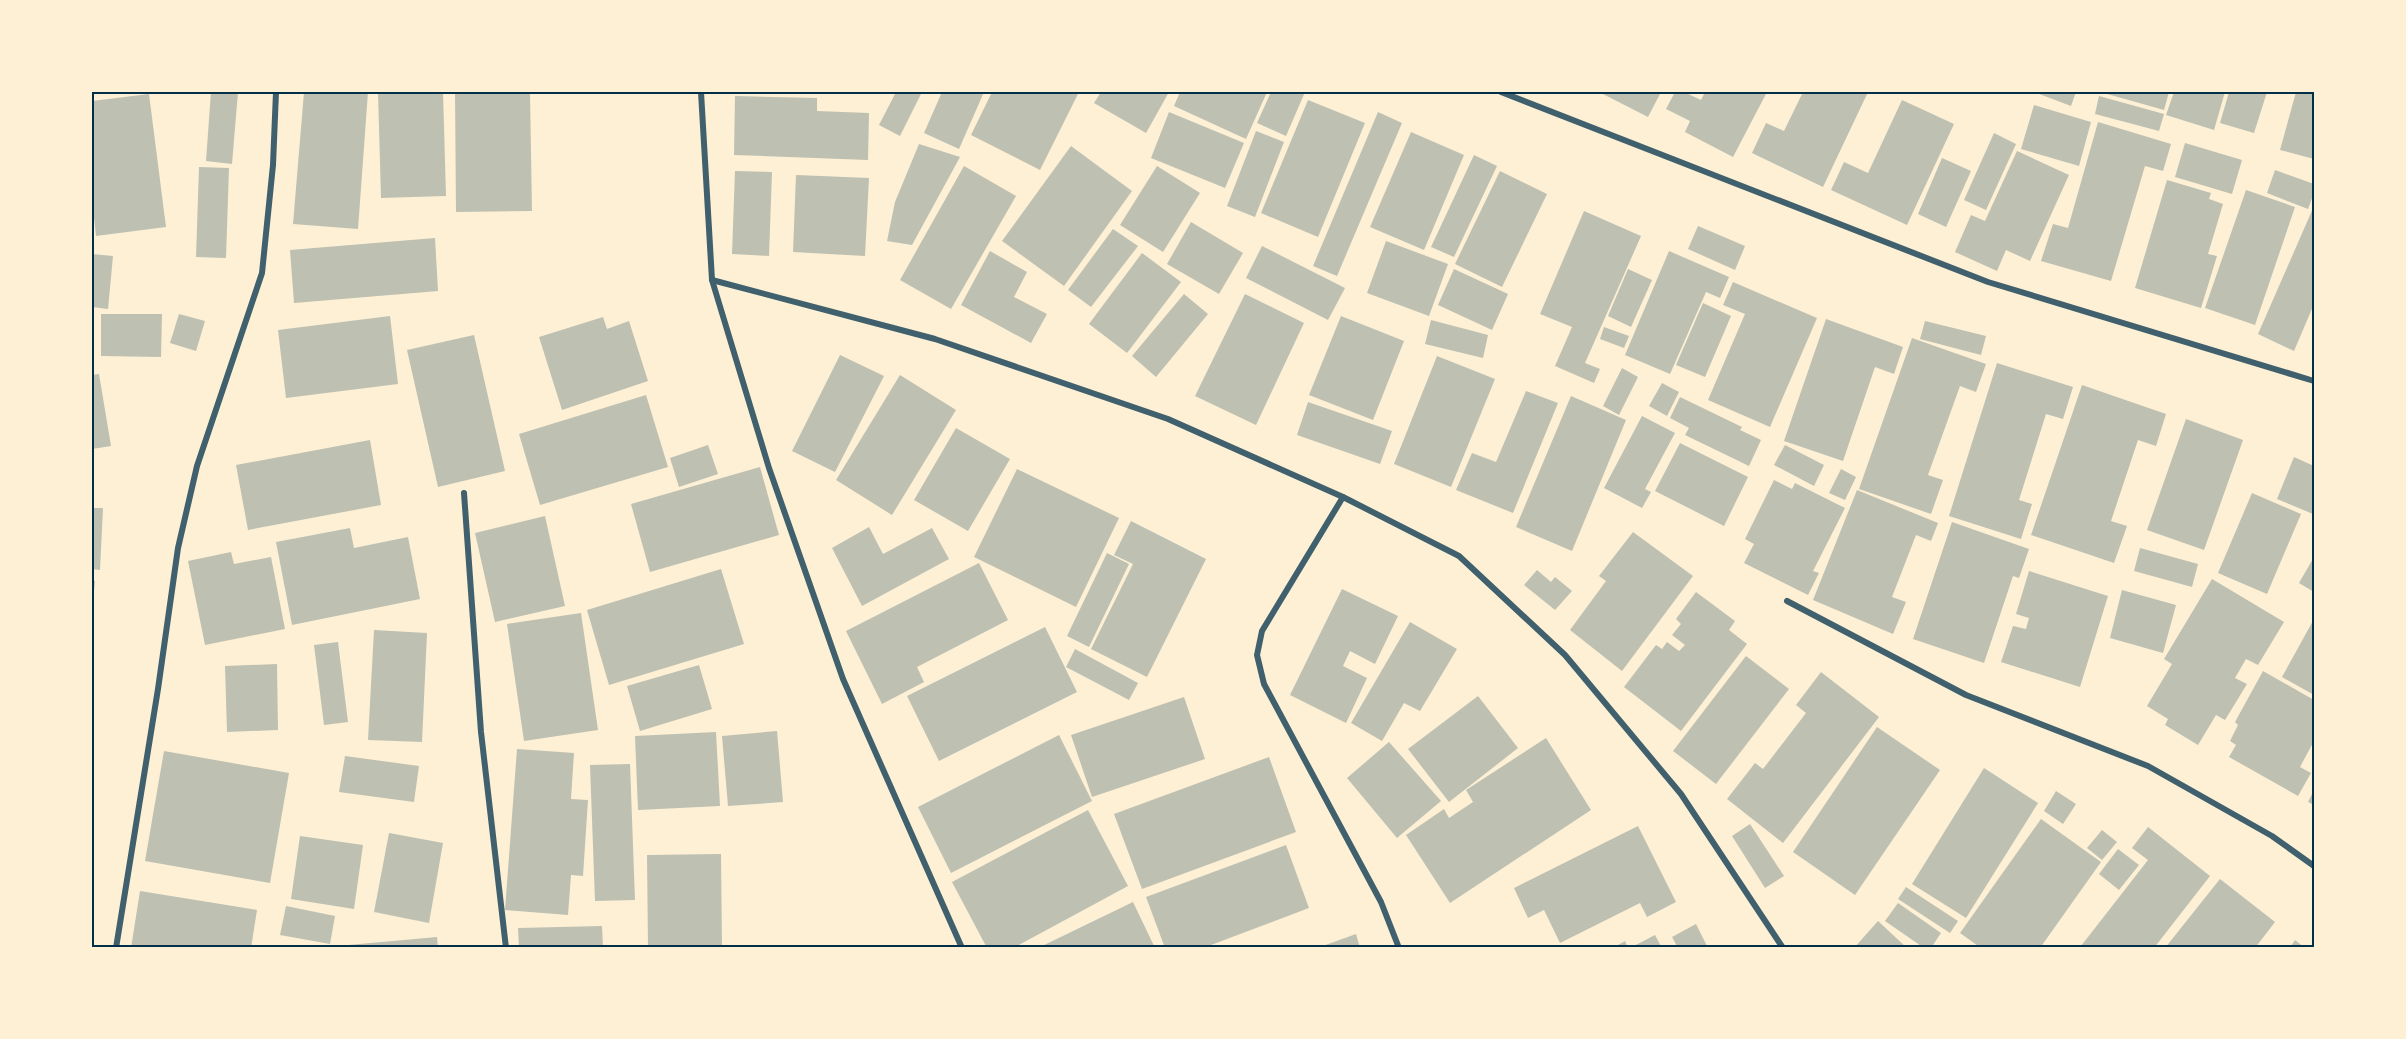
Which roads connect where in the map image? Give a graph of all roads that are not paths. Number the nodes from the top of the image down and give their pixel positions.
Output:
1 (276, 92) edge
2 (701, 92) edge
3 (1501, 92) edge
4 (712, 280) junction
5 (2314, 381) edge
6 (464, 493) dead end
7 (1343, 497) junction
8 (1787, 602) dead end
9 (2314, 866) edge
10 (117, 948) edge
11 (506, 948) edge
12 (962, 948) edge
13 (1400, 948) edge
14 (1784, 948) edge

1 - 10 street
2 - 4 street
3 - 5 street
4 - 7 street
4 - 12 street
6 - 11 street
7 - 13 street
7 - 14 street
8 - 9 street

